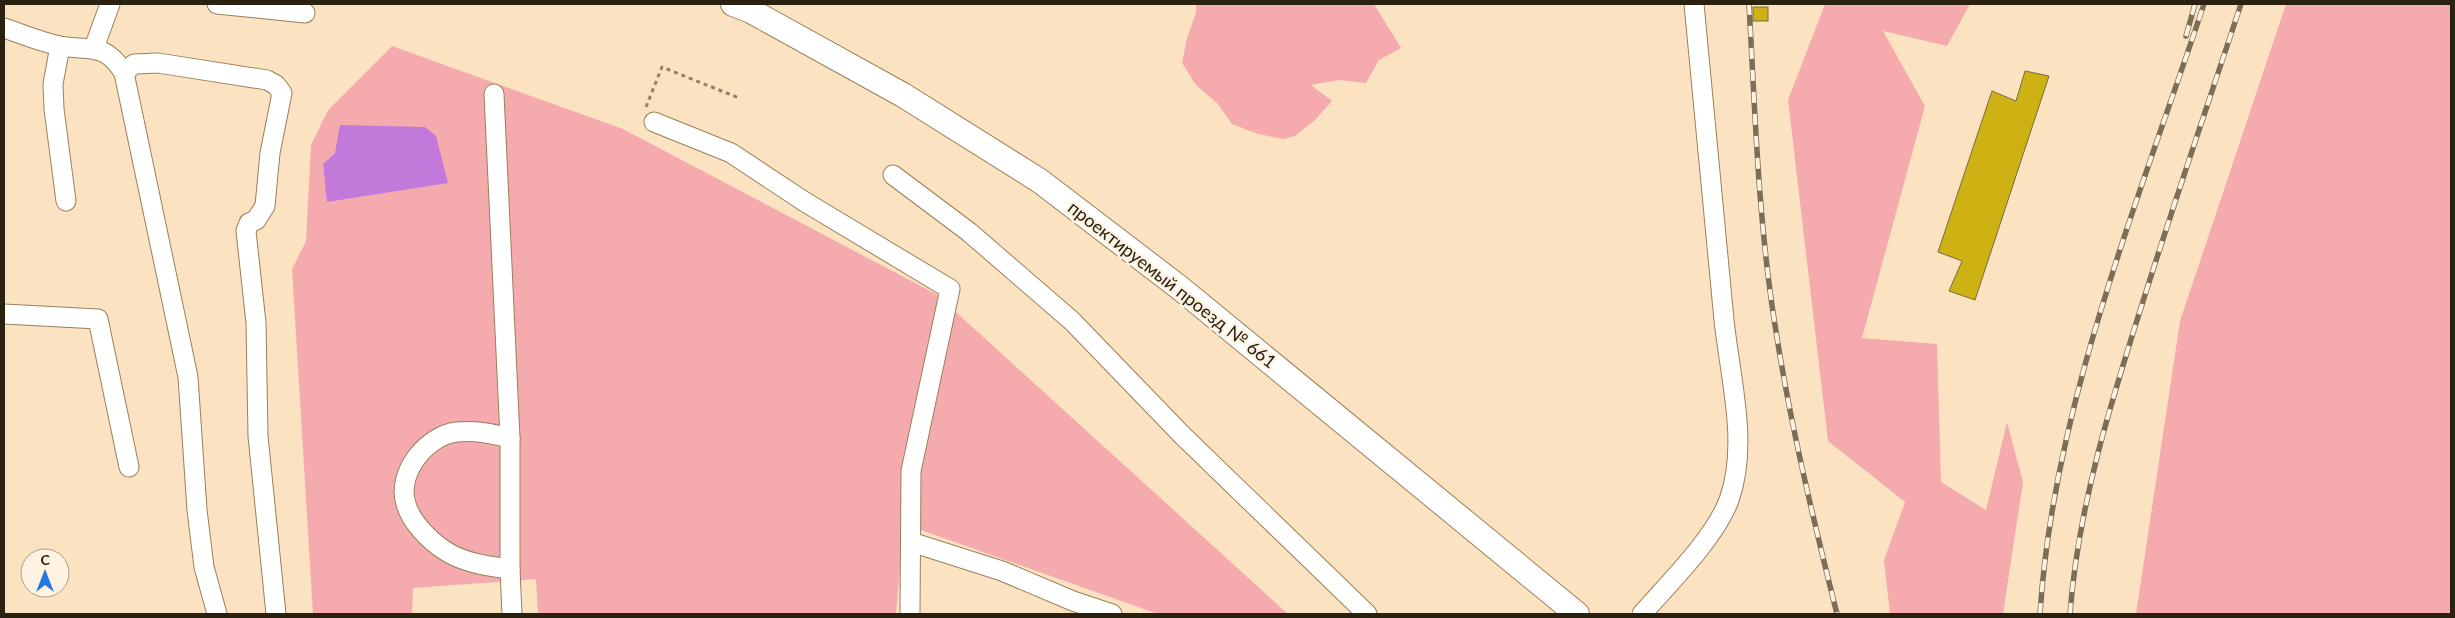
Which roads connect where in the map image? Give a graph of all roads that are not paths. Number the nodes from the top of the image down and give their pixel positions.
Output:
1 (110, 4) edge
2 (217, 4) edge
3 (733, 4) edge
4 (1694, 4) edge
5 (305, 13) dead end
6 (4, 28) edge
7 (60, 46) junction
8 (94, 48) junction
9 (124, 73) junction
10 (494, 94) dead end
11 (654, 122) road end
12 (893, 175) dead end
13 (66, 201) dead end
14 (4, 314) edge
15 (510, 438) junction
16 (128, 467) dead end
17 (911, 542) junction
18 (510, 569) junction
19 (1078, 608) edge
20 (216, 614) edge
21 (276, 614) edge
22 (512, 614) edge
23 (910, 614) edge
24 (1112, 614) edge
25 (1367, 614) edge
26 (1577, 614) edge
27 (1642, 614) edge

1 - 8 street
2 - 5 street
3 - 26 main road, проектируемый проезд № 661
4 - 27 street
6 - 7 street
7 - 8 street
7 - 13 street
8 - 9 street
9 - 20 street
9 - 21 street
10 - 15 street
11 - 17 street
12 - 25 street
14 - 16 street
15 - 18 street
15 - 18 street
17 - 19 street
17 - 23 street
18 - 22 street
19 - 24 street

